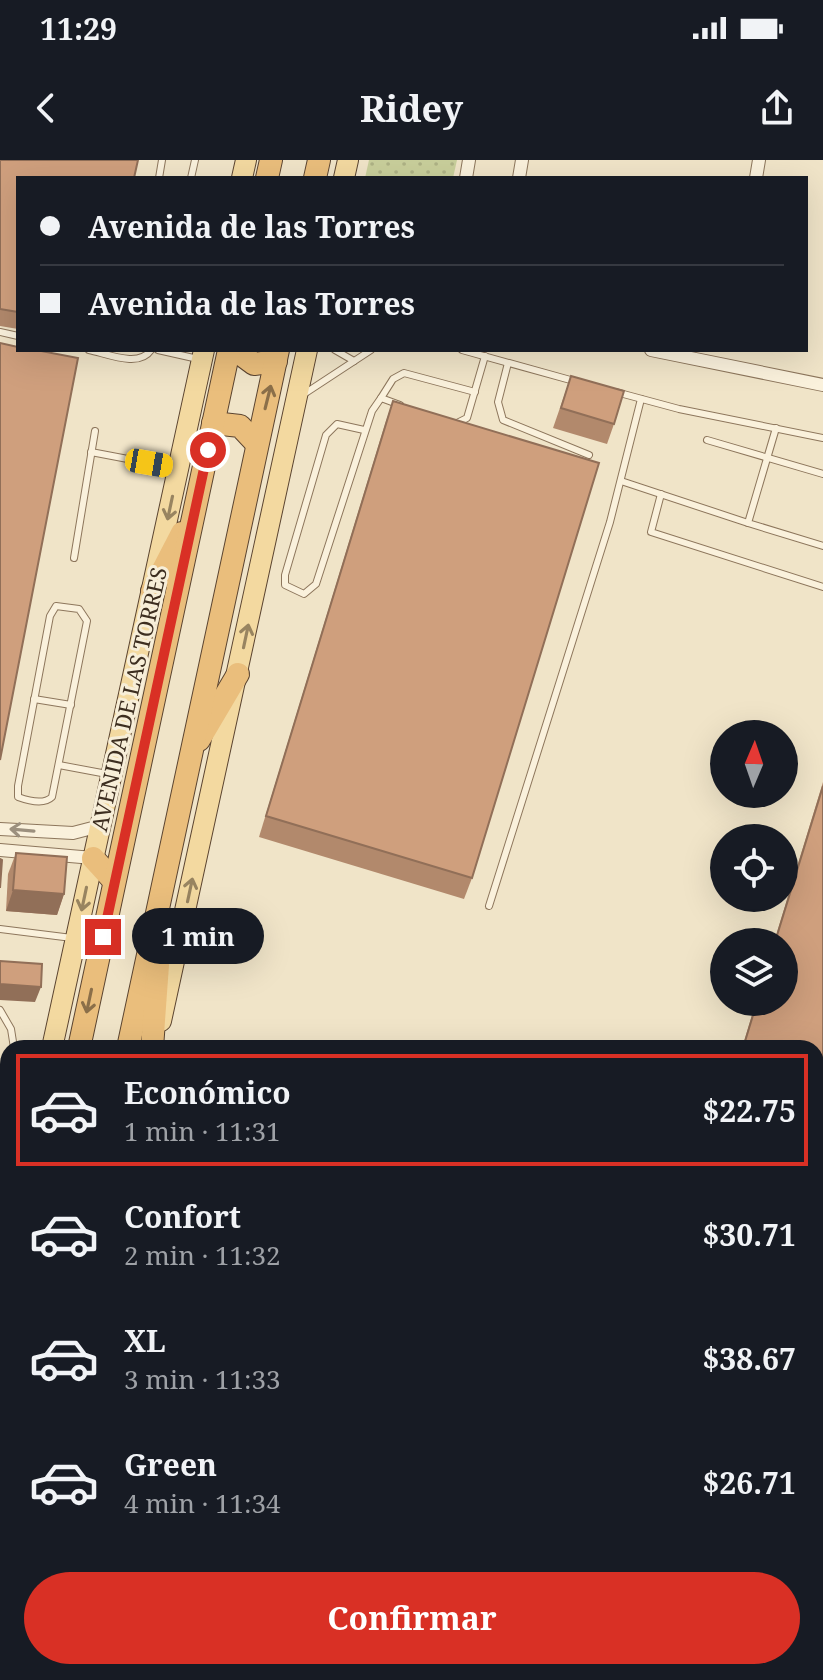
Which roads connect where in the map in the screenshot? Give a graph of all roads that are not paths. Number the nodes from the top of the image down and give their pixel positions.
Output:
1 (99, 352) edge
2 (150, 352) edge
3 (176, 352) edge
4 (229, 352) edge
5 (238, 352) edge
6 (307, 352) edge
7 (338, 352) edge
8 (368, 352) edge
9 (470, 352) edge
10 (670, 352) edge
11 (203, 355) edge
12 (277, 356) edge
13 (485, 356) junction
14 (719, 357) edge
15 (354, 361) junction
16 (508, 363) junction
17 (582, 383) edge
18 (823, 385) edge
19 (611, 391) edge
20 (475, 392) junction
21 (381, 398) junction
22 (296, 399) junction
23 (641, 399) junction
24 (412, 409) edge
25 (451, 422) edge
26 (213, 423) junction
27 (776, 428) junction
28 (364, 430) junction
29 (95, 431) dead end
30 (823, 438) edge
31 (707, 440) dead end
32 (256, 443) junction
33 (91, 452) junction
34 (589, 455) dead end
35 (769, 456) junction
36 (178, 469) junction
37 (823, 474) edge
38 (621, 481) junction
39 (661, 494) junction
40 (197, 503) junction
41 (748, 523) junction
42 (823, 546) edge
43 (74, 558) dead end
44 (823, 587) edge
45 (152, 591) junction
46 (238, 674) junction
47 (34, 699) junction
48 (71, 705) junction
49 (189, 758) junction
50 (59, 765) junction
51 (111, 774) junction
52 (100, 826) junction
53 (0, 829) edge
54 (0, 850) edge
55 (93, 858) junction
56 (114, 881) junction
57 (163, 893) junction
58 (489, 906) dead end
59 (0, 929) edge
60 (75, 939) junction
61 (0, 1010) edge
62 (13, 1040) edge
63 (54, 1040) edge
64 (81, 1040) edge
65 (130, 1040) edge
66 (154, 1040) edge
67 (156, 1040) edge

1 - 2 lane
3 - 11 lane
4 - 26 highway, AVENIDA DE LAS TORRES
5 - 12 highway
6 - 22 main road
7 - 15 lane
8 - 15 lane
9 - 13 lane
10 - 14 street
11 - 36 main road, AVENIDA DE LAS TORRES
32 -> 12 highway
13 - 16 lane
13 - 20 lane
14 - 18 street
15 - 22 lane
16 - 17 lane
16 - 34 lane
19 - 23 lane
20 - 21 lane
20 - 25 lane
21 - 24 lane
21 - 28 lane
46 -> 22 main road
23 - 27 lane
23 - 38 lane
26 - 32 highway
26 - 40 highway, AVENIDA DE LAS TORRES
27 - 30 lane
27 - 35 lane
28 - 28 lane
29 - 33 lane
31 - 35 lane
32 - 49 highway
33 - 36 lane
33 - 43 lane
35 - 37 lane
35 - 41 lane
36 -> 45 main road, AVENIDA DE LAS TORRES
38 - 39 lane
38 - 58 lane
39 - 41 lane
39 - 44 lane
40 - 45 highway
40 - 56 highway, AVENIDA DE LAS TORRES
41 - 42 lane
45 - 51 main road, AVENIDA DE LAS TORRES
46 - 49 highway
67 -> 46 main road
47 - 48 lane
47 - 48 lane
47 - 50 lane
48 - 50 lane
49 - 57 highway
50 - 51 lane
51 - 52 main road, AVENIDA DE LAS TORRES
52 -> 53 street
52 - 55 main road, AVENIDA DE LAS TORRES
54 - 55 street
55 - 56 highway
55 -> 60 main road, AVENIDA DE LAS TORRES
56 -> 64 highway, AVENIDA DE LAS TORRES
57 - 65 highway
57 - 66 highway
59 - 60 lane
60 - 63 main road, AVENIDA DE LAS TORRES
61 - 62 lane

